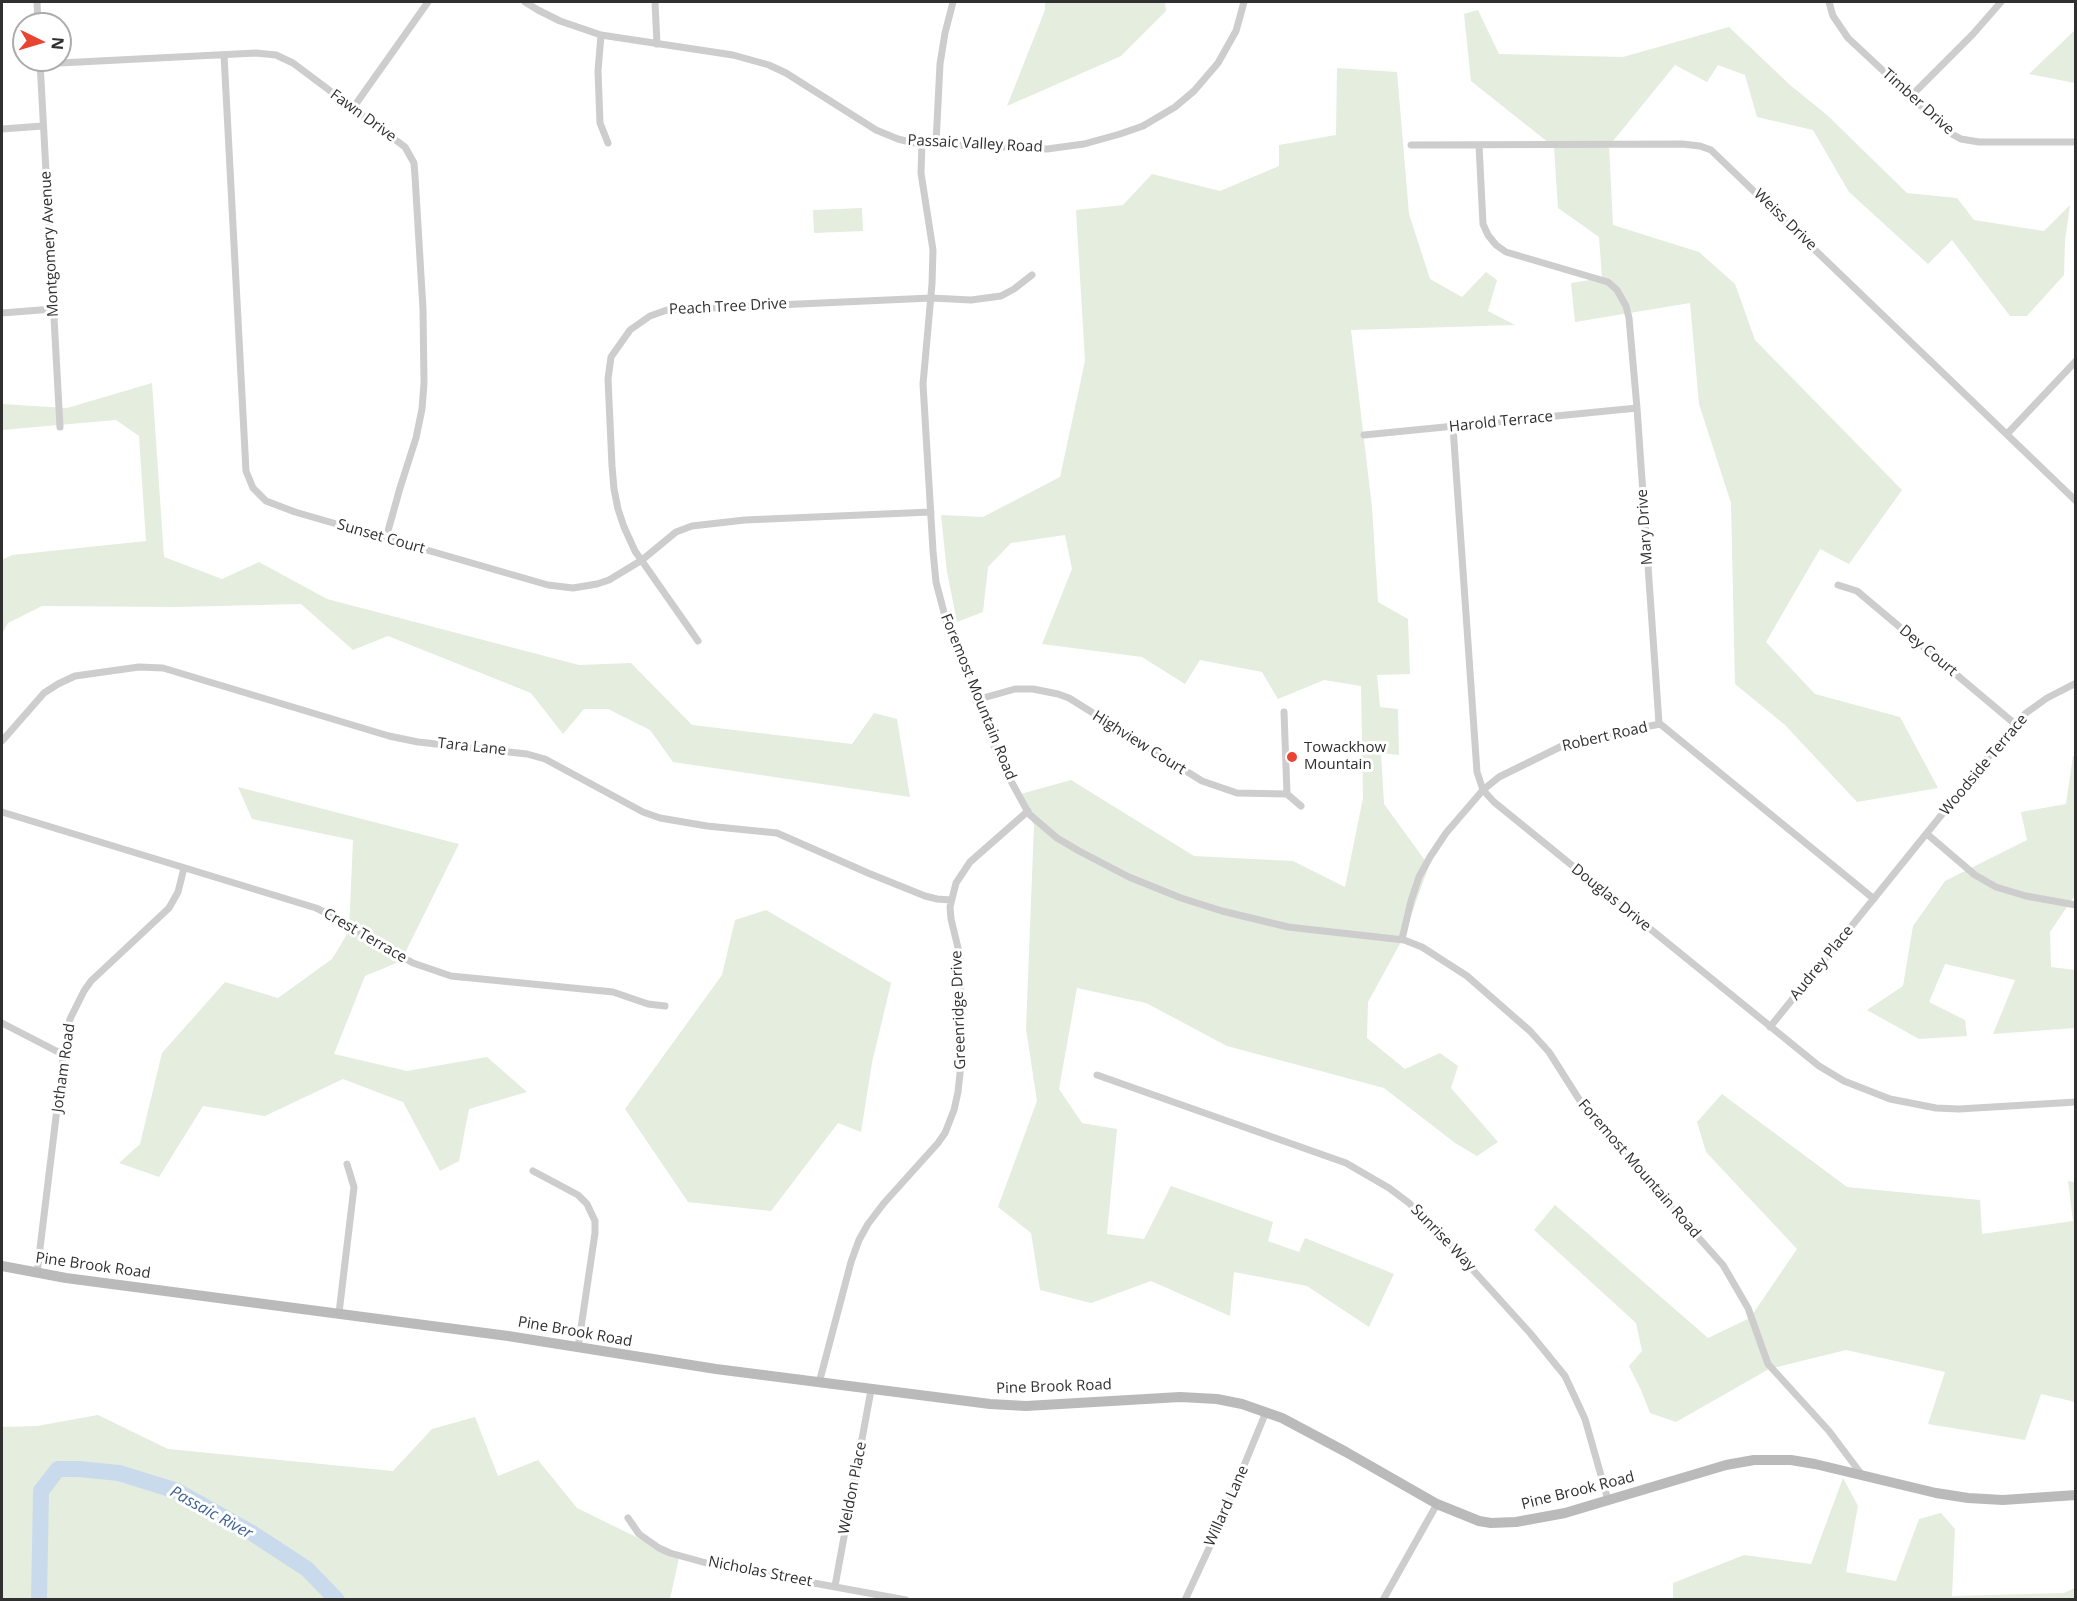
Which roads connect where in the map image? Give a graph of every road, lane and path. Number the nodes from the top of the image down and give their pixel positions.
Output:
1 (428, 2) edge
2 (525, 2) edge
3 (655, 2) edge
4 (954, 2) edge
5 (1244, 2) edge
6 (1829, 2) edge
7 (2001, 2) edge
8 (601, 35) junction
9 (657, 44) junction
10 (224, 54) junction
11 (72, 61) edge
12 (40, 72) edge
13 (1910, 97) junction
14 (353, 108) junction
15 (43, 126) junction
16 (2, 129) edge
17 (2076, 142) edge
18 (608, 143) dead end
19 (922, 143) junction
20 (936, 143) junction
21 (1410, 145) dead end
22 (1479, 145) junction
23 (1032, 275) dead end
24 (931, 298) junction
25 (53, 309) junction
26 (2, 313) edge
27 (2076, 361) edge
28 (1637, 408) junction
29 (1453, 427) junction
30 (60, 428) dead end
31 (2007, 434) junction
32 (1365, 435) dead end
33 (2076, 501) edge
34 (931, 512) junction
35 (386, 538) junction
36 (642, 560) junction
37 (1838, 585) dead end
38 (698, 641) dead end
39 (2076, 683) edge
40 (976, 700) junction
41 (1284, 712) dead end
42 (1660, 724) junction
43 (2015, 724) junction
44 (2, 741) edge
45 (1483, 790) junction
46 (1287, 794) junction
47 (1301, 806) dead end
48 (1028, 811) junction
49 (2, 812) edge
50 (1927, 834) junction
51 (184, 868) junction
52 (1874, 899) junction
53 (951, 900) junction
54 (2076, 905) edge
55 (1402, 939) junction
56 (665, 1006) dead end
57 (2, 1023) edge
58 (1770, 1027) junction
59 (64, 1055) junction
60 (1097, 1075) dead end
61 (2076, 1102) edge
62 (347, 1164) dead end
63 (532, 1171) dead end
64 (2, 1266) edge
65 (37, 1273) junction
66 (339, 1313) junction
67 (578, 1348) junction
68 (819, 1383) junction
69 (872, 1390) junction
70 (1266, 1412) junction
71 (1863, 1476) junction
72 (2076, 1495) edge
73 (1608, 1500) junction
74 (1437, 1504) junction
75 (628, 1518) dead end
76 (835, 1586) junction
77 (906, 1599) edge
78 (1185, 1599) edge
79 (1383, 1599) edge

1 - 14 street
2 - 8 street, Passaic Valley Road
3 - 9 street
4 - 20 street
5 - 20 street, Passaic Valley Road
6 - 13 street, Timber Drive
7 - 13 street
8 - 9 street, Passaic Valley Road
8 - 18 street
9 - 19 street, Passaic Valley Road
10 - 11 street, Fawn Drive
10 - 14 street, Fawn Drive
10 - 35 street, Sunset Court
12 - 15 street, Montgomery Avenue
13 - 17 street, Timber Drive
14 - 35 street, Fawn Drive
15 - 16 street
15 - 25 street, Montgomery Avenue
19 - 20 street, Passaic Valley Road
19 - 24 street, Foremost Mountain Road
21 - 22 street, Weiss Drive
22 - 28 street, Mary Drive
22 - 31 street, Weiss Drive
23 - 24 street, Peach Tree Drive
24 - 34 street, Foremost Mountain Road
24 - 36 street, Peach Tree Drive
25 - 26 street
25 - 30 street, Montgomery Avenue
27 - 31 street
28 - 29 street, Harold Terrace
28 - 42 street, Mary Drive
29 - 32 street, Harold Terrace
29 - 45 street
31 - 33 street, Weiss Drive
34 - 36 street, Sunset Court
34 - 40 street, Foremost Mountain Road
35 - 36 street, Sunset Court
36 - 38 street, Peach Tree Drive
37 - 43 street, Dey Court
39 - 43 street, Woodside Terrace
40 - 46 street, Highview Court
40 - 48 street, Foremost Mountain Road
41 - 46 street
42 - 45 street, Robert Road
42 - 52 street
43 - 50 street, Woodside Terrace
44 - 53 street, Tara Lane
45 - 55 street, Robert Road
45 - 58 street, Douglas Drive
46 - 47 street
48 - 53 street, Greenridge Drive
48 - 55 street, Foremost Mountain Road
49 - 51 street, Crest Terrace
50 - 52 street, Woodside Terrace
50 - 54 street
51 - 56 street, Crest Terrace
51 - 59 street, Jotham Road
52 - 58 street, Audrey Place
53 - 68 street, Greenridge Drive
55 - 71 street, Foremost Mountain Road
57 - 59 street
58 - 61 street, Douglas Drive
59 - 65 street, Jotham Road
60 - 73 street, Sunrise Way
62 - 66 street
63 - 67 street
64 - 65 street, Pine Brook Road
65 - 66 street, Pine Brook Road
66 - 67 street, Pine Brook Road
67 - 68 street, Pine Brook Road
68 - 69 street, Pine Brook Road
69 - 70 street, Pine Brook Road
69 - 76 street, Weldon Place
70 - 74 street, Pine Brook Road
70 - 78 street, Willard Lane
71 - 72 street, Pine Brook Road
71 - 73 street, Pine Brook Road
73 - 74 street, Pine Brook Road
74 - 79 street
75 - 76 street, Nicholas Street
76 - 77 street, Nicholas Street

